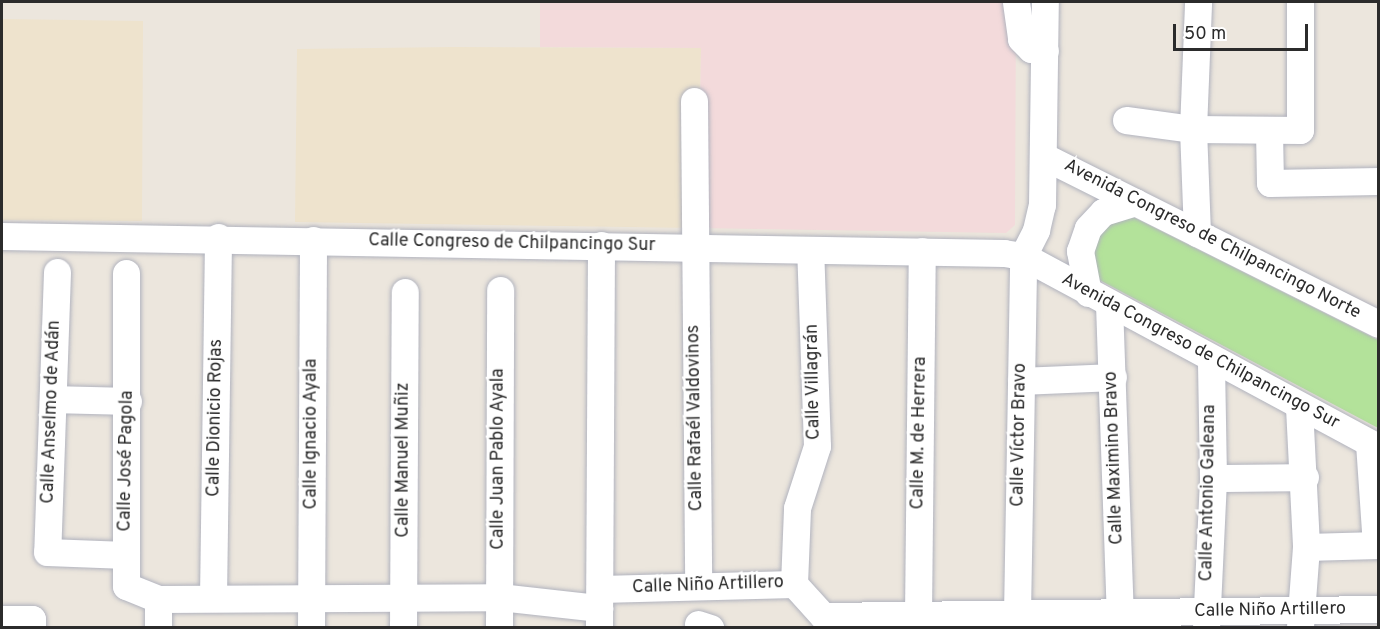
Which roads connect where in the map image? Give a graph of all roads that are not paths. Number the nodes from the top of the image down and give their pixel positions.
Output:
1 (1016, 2) edge
2 (1045, 2) edge
3 (1198, 2) edge
4 (1300, 2) edge
5 (1045, 51) junction
6 (693, 101) dead end
7 (1126, 120) dead end
8 (1193, 129) junction
9 (1269, 131) junction
10 (1045, 157) junction
11 (1378, 181) edge
12 (1136, 202) junction
13 (1197, 233) junction
14 (2, 236) edge
15 (218, 237) junction
16 (313, 240) junction
17 (601, 245) junction
18 (694, 249) junction
19 (810, 250) junction
20 (922, 251) junction
21 (1023, 256) junction
22 (57, 272) dead end
23 (126, 273) dead end
24 (500, 290) dead end
25 (405, 292) dead end
26 (1098, 298) junction
27 (1378, 324) edge
28 (1211, 358) junction
29 (1113, 378) junction
30 (1021, 381) junction
31 (52, 399) junction
32 (128, 400) junction
33 (1299, 407) junction
34 (1374, 445) edge
35 (1305, 477) junction
36 (1213, 478) junction
37 (1377, 545) edge
38 (1306, 547) junction
39 (126, 555) junction
40 (794, 584) junction
41 (698, 586) junction
42 (404, 596) junction
43 (311, 597) junction
44 (499, 597) junction
45 (213, 598) junction
46 (158, 599) junction
47 (600, 608) edge
48 (1378, 609) edge
49 (1017, 614) junction
50 (918, 615) junction
51 (1115, 618) edge
52 (2, 619) edge
53 (1300, 619) edge
54 (1206, 620) edge
55 (32, 623) edge
56 (158, 627) edge
57 (311, 627) edge
58 (403, 627) edge
59 (499, 627) edge

1 - 5 street
2 - 5 street
3 - 8 street
4 - 9 street
5 - 10 street
6 - 18 street, Calle Rafaél Valdovinos
7 - 8 street
8 - 9 street
8 - 13 street
9 - 11 street
10 - 12 street, Avenida Congreso de Chilpancingo Norte
10 - 21 street
12 - 13 street, Avenida Congreso de Chilpancingo Norte
12 - 26 street, Calle Maximino Bravo
13 - 27 street, Avenida Congreso de Chilpancingo Norte
14 - 15 street, Calle Congreso de Chilpancingo Sur
15 - 16 street, Calle Congreso de Chilpancingo Sur
15 - 45 street, Calle Dionicio Rojas
16 - 17 street, Calle Congreso de Chilpancingo Sur
16 - 43 street, Calle Ignacio Ayala
17 - 18 street, Calle Congreso de Chilpancingo Sur
17 - 47 street
18 - 19 street, Calle Congreso de Chilpancingo Sur
18 - 41 street, Calle Rafaél Valdovinos
19 - 20 street, Calle Congreso de Chilpancingo Sur
19 - 40 street, Calle Villagrán
20 - 21 street, Calle Congreso de Chilpancingo Sur
20 - 50 street, Calle M. de Herrera
21 - 26 street, Avenida Congreso de Chilpancingo Sur
21 - 30 street, Calle Víctor Bravo
22 - 31 street, Calle Anselmo de Adán
23 - 32 street, Calle José Pagola
24 - 44 street, Calle Juan Pablo Ayala
25 - 42 street, Calle Manuel Muñiz
26 - 28 street, Avenida Congreso de Chilpancingo Sur
26 - 29 street, Calle Maximino Bravo
28 - 33 street, Avenida Congreso de Chilpancingo Sur
28 - 36 street, Calle Antonio Galeana
29 - 30 street
29 - 51 street, Calle Maximino Bravo
30 - 49 street, Calle Víctor Bravo
31 - 32 street
31 - 39 street, Calle Anselmo de Adán
32 - 39 street, Calle José Pagola
33 - 34 street, Avenida Congreso de Chilpancingo Sur
33 - 35 street
34 - 37 street
35 - 36 street
35 - 38 street
36 - 54 street, Calle Antonio Galeana
37 - 38 street
38 - 53 street
39 - 46 street, Calle José Pagola
40 - 41 street, Calle Niño Artillero
40 - 50 street, Calle Niño Artillero
41 - 47 street, Calle Niño Artillero
42 - 43 street, Calle Niño Artillero
42 - 44 street, Calle Niño Artillero
42 - 58 street, Calle Manuel Muñiz
43 - 45 street, Calle Niño Artillero
43 - 57 street, Calle Ignacio Ayala
44 - 47 street, Calle Niño Artillero
44 - 59 street, Calle Juan Pablo Ayala
45 - 46 street, Calle Niño Artillero
46 - 56 street
48 - 53 street, Calle Niño Artillero
49 - 50 street, Calle Niño Artillero
49 - 51 street, Calle Niño Artillero
51 - 54 street, Calle Niño Artillero
52 - 55 street
53 - 54 street, Calle Niño Artillero

